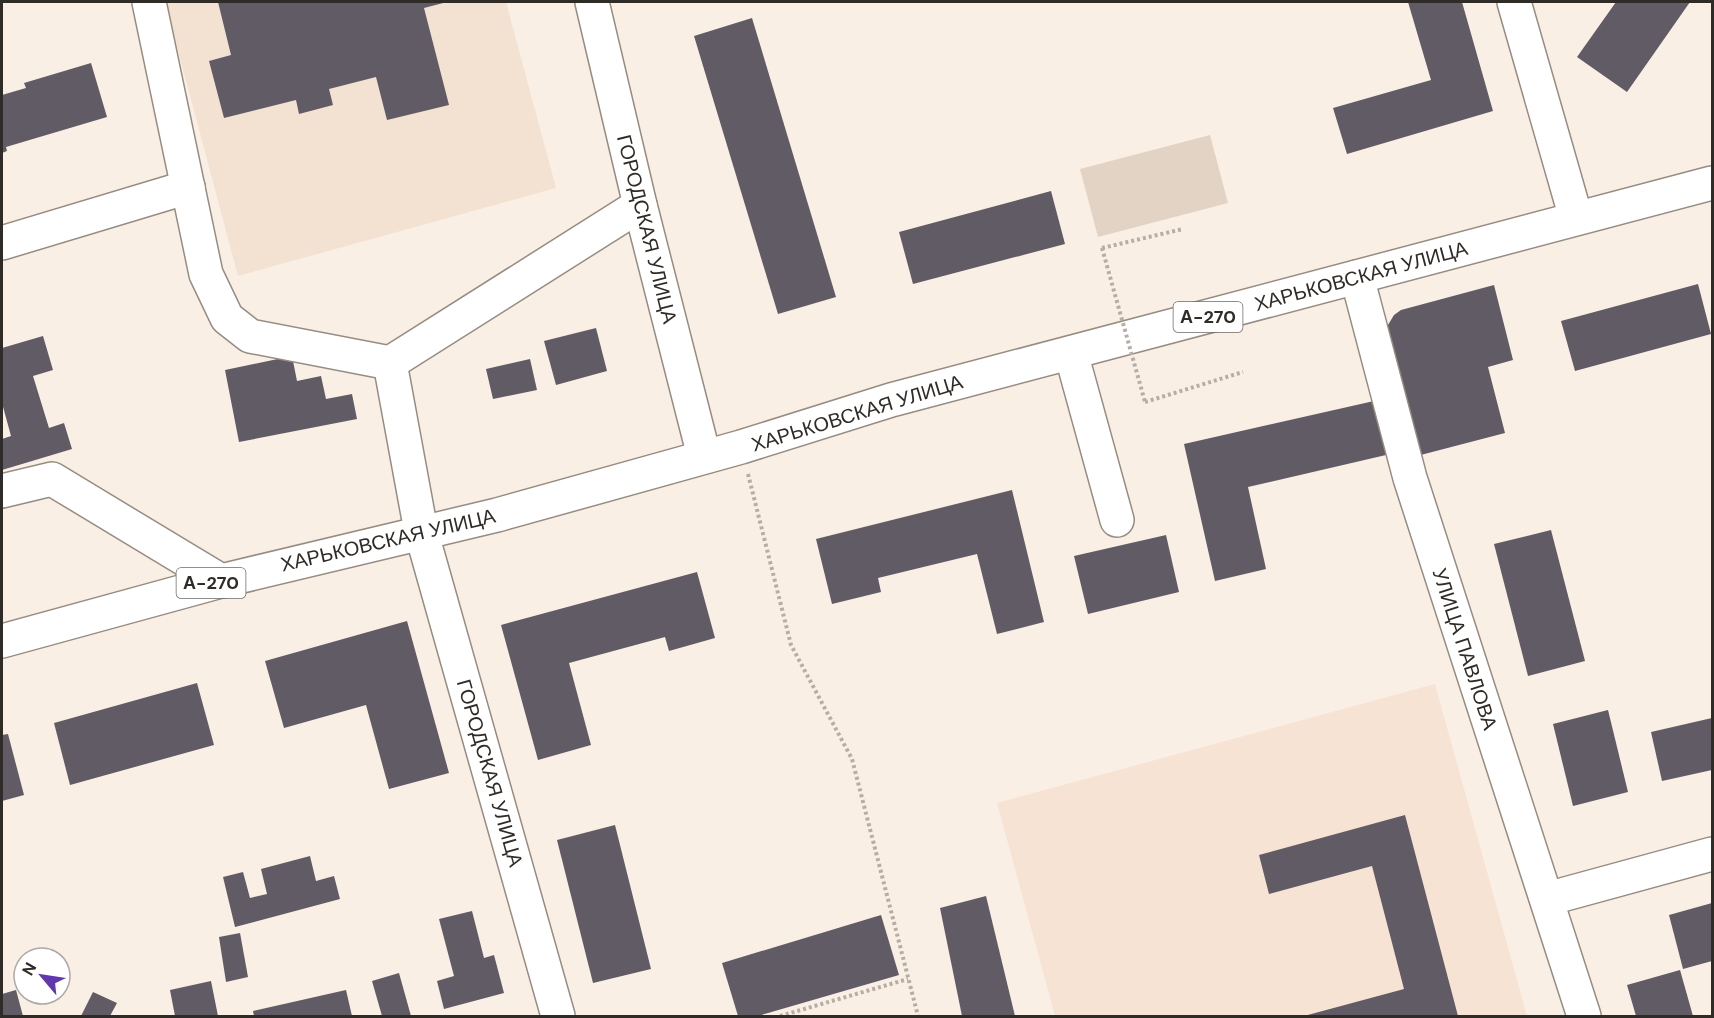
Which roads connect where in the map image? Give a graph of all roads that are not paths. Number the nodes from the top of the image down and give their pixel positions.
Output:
1 (149, 2) edge
2 (592, 2) edge
3 (1514, 2) edge
4 (1713, 183) edge
5 (188, 187) junction
6 (640, 205) junction
7 (1576, 218) junction
8 (2, 243) edge
9 (1357, 278) junction
10 (1071, 353) junction
11 (390, 363) junction
12 (704, 456) junction
13 (2, 490) edge
14 (1117, 520) dead end
15 (421, 531) junction
16 (221, 581) junction
17 (2, 641) edge
18 (1713, 854) edge
19 (1547, 900) junction
20 (558, 1017) edge
21 (1584, 1017) edge

1 - 5 main road
2 - 6 main road, ГОРОДСКАЯ УЛИЦА
3 - 7 main road
4 - 7 main road, ХАРЬКОВСКАЯ УЛИЦА / А-270
5 - 8 main road
5 - 11 main road
6 - 11 main road
6 - 12 main road, ГОРОДСКАЯ УЛИЦА
7 - 9 main road, ХАРЬКОВСКАЯ УЛИЦА / А-270
9 - 10 main road, ХАРЬКОВСКАЯ УЛИЦА / А-270
9 - 19 main road, УЛИЦА ПАВЛОВА
10 - 12 main road, ХАРЬКОВСКАЯ УЛИЦА / А-270
10 - 14 main road
11 - 15 main road, ГОРОДСКАЯ УЛИЦА
12 - 15 main road, ХАРЬКОВСКАЯ УЛИЦА / А-270
13 - 16 main road
15 - 16 main road, ХАРЬКОВСКАЯ УЛИЦА / А-270
15 - 20 main road, ГОРОДСКАЯ УЛИЦА
16 - 17 main road, ХАРЬКОВСКАЯ УЛИЦА / А-270
18 - 19 main road
19 - 21 main road, УЛИЦА ПАВЛОВА

